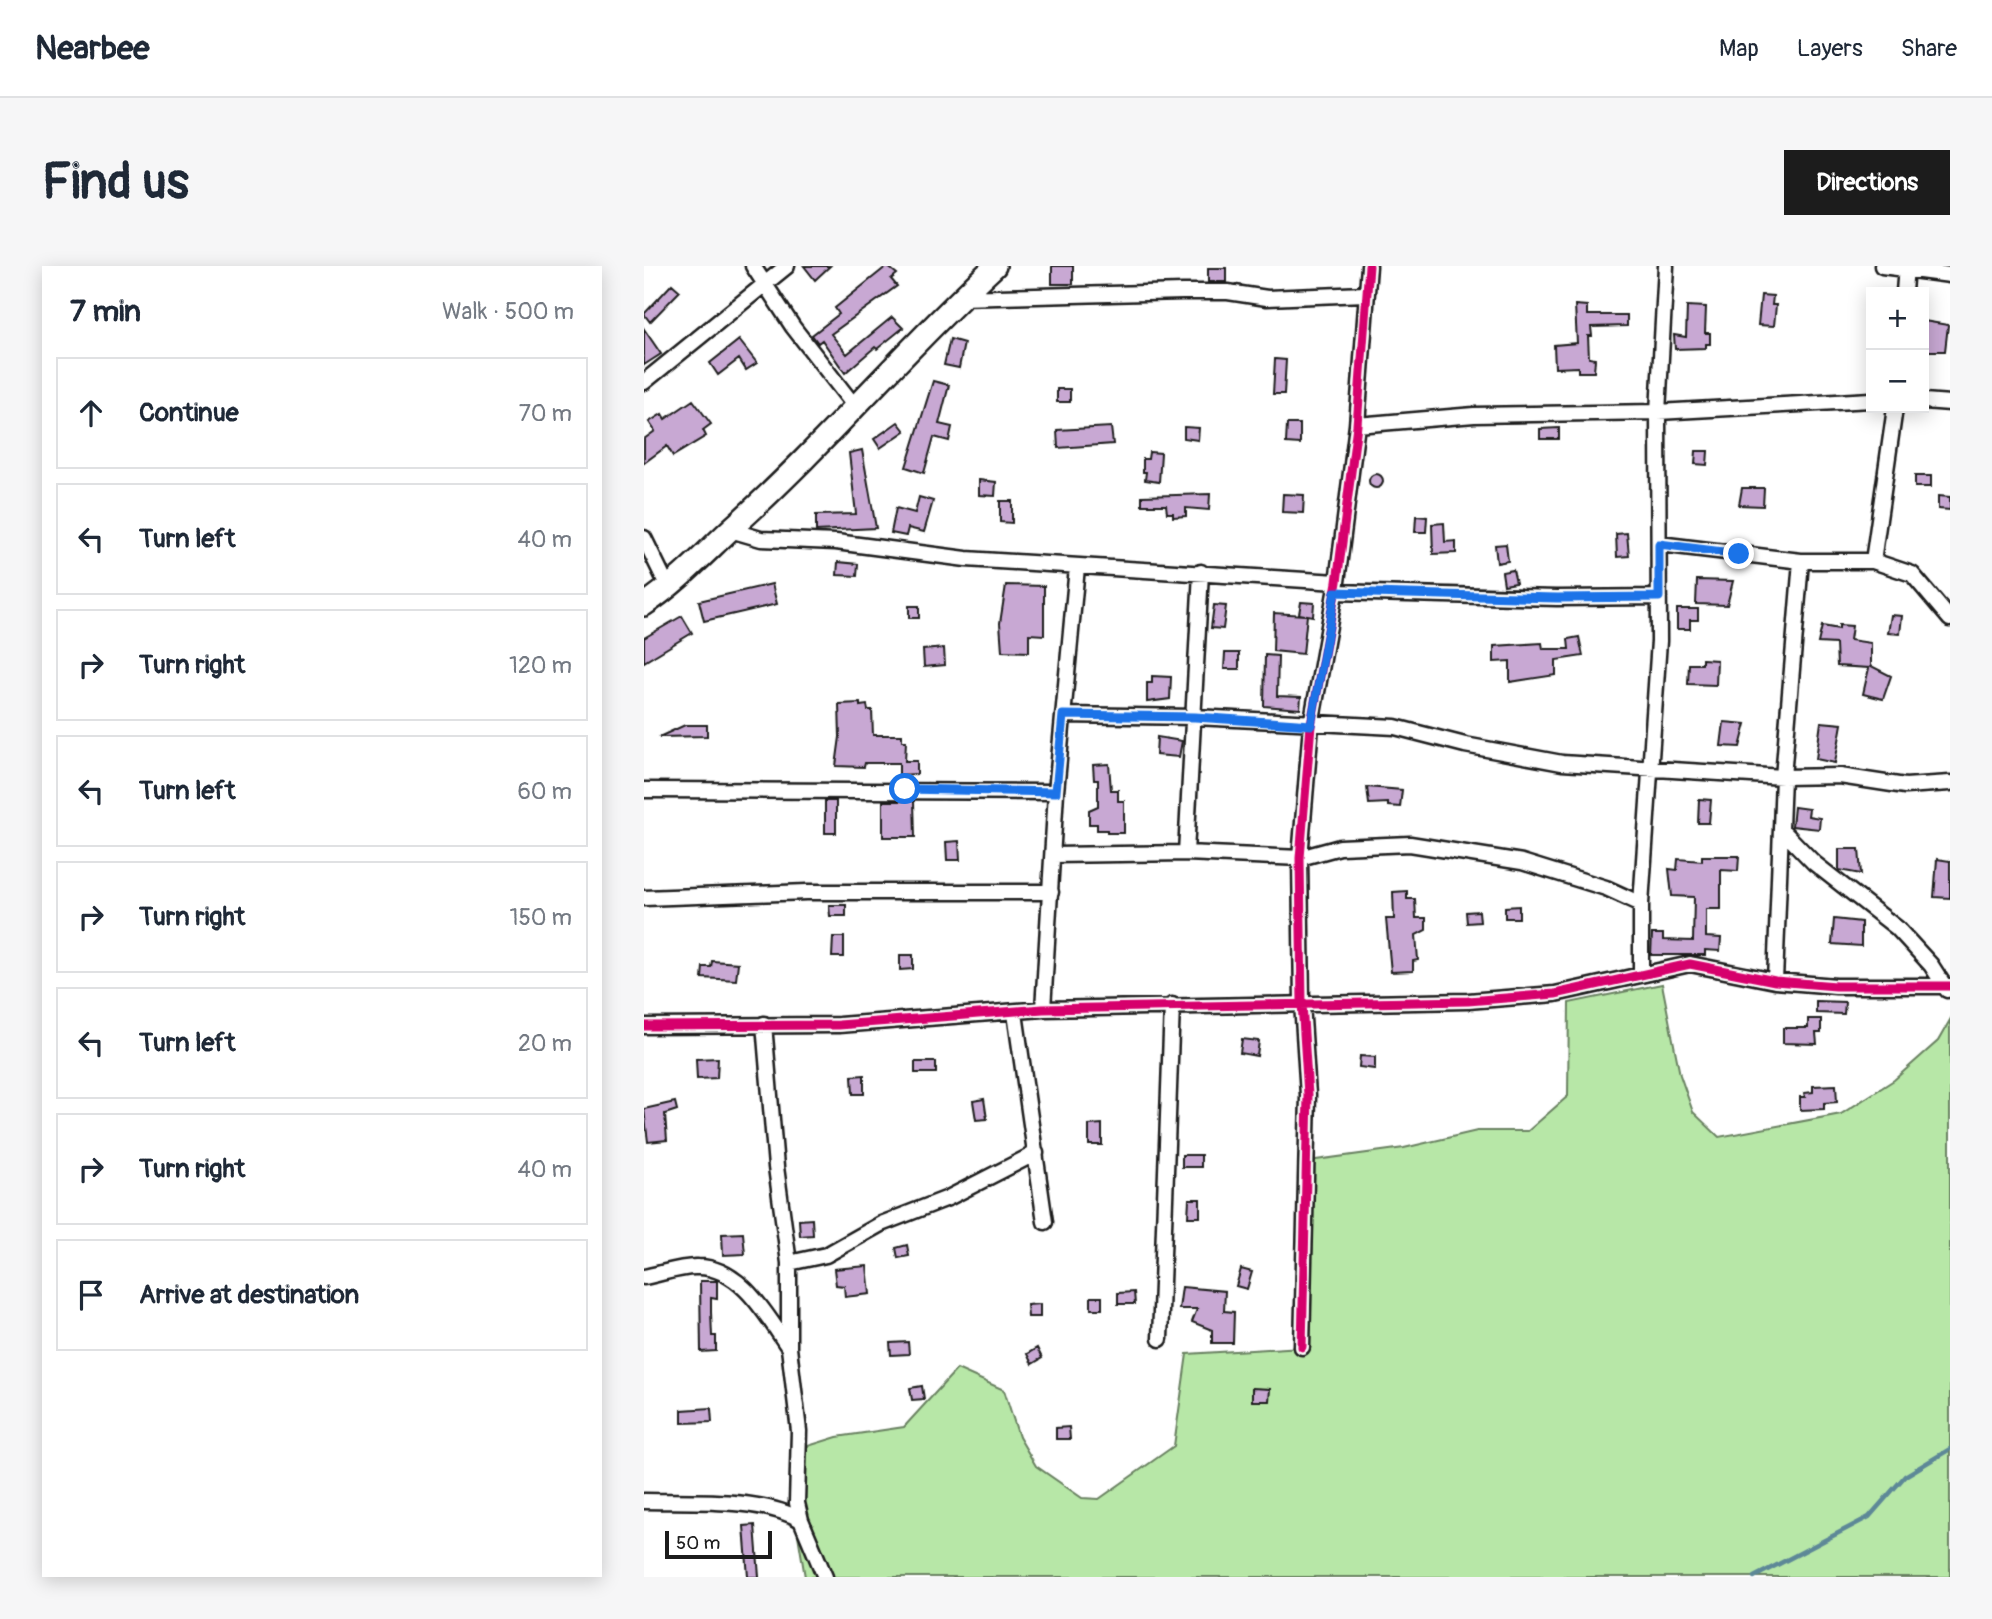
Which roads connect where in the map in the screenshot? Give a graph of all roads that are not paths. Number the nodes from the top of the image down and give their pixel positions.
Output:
1 (753, 266) edge
2 (787, 266) edge
3 (995, 266) edge
4 (1369, 266) edge
5 (1666, 266) edge
6 (1882, 266) edge
7 (1906, 268) edge
8 (1950, 275) edge
9 (765, 284) junction
10 (1904, 287) edge
11 (1365, 294) junction
12 (961, 298) junction
13 (644, 383) edge
14 (1866, 400) edge
15 (1929, 402) edge
16 (1950, 404) edge
17 (856, 408) junction
18 (1658, 412) junction
19 (1894, 413) edge
20 (1357, 425) junction
21 (730, 530) junction
22 (644, 538) edge
23 (1659, 544) junction
24 (1801, 561) junction
25 (1873, 561) junction
26 (1077, 567) junction
27 (1200, 572) junction
28 (1336, 587) junction
29 (669, 589) junction
30 (1659, 597) junction
31 (644, 605) edge
32 (1950, 619) edge
33 (1063, 715) junction
34 (1195, 717) junction
35 (1311, 725) junction
36 (1651, 769) junction
37 (1783, 777) junction
38 (1950, 783) edge
39 (644, 790) edge
40 (1056, 792) junction
41 (1781, 830) junction
42 (1186, 853) junction
43 (1054, 855) junction
44 (1300, 858) junction
45 (1051, 892) junction
46 (644, 898) edge
47 (1642, 904) junction
48 (1641, 975) junction
49 (1775, 981) junction
50 (1948, 988) edge
51 (1302, 1003) junction
52 (1172, 1005) junction
53 (1043, 1009) junction
54 (1015, 1013) junction
55 (764, 1024) junction
56 (644, 1026) edge
57 (1035, 1153) junction
58 (1045, 1222) dead end
59 (789, 1263) junction
60 (644, 1277) edge
61 (1160, 1339) dead end
62 (1302, 1347) dead end
63 (789, 1348) junction
64 (644, 1501) edge
65 (801, 1520) junction
66 (825, 1577) edge

1 - 9 street
2 - 9 street
3 - 12 street
4 - 11 street
5 - 18 street
6 - 7 street
7 - 8 street
7 - 10 street
9 - 13 street
9 - 17 street
11 - 12 street
11 - 20 street
12 - 17 street
14 - 18 street
15 - 16 street
17 - 21 street
18 - 20 street
18 - 23 street
19 - 25 street
20 - 28 street
21 - 26 street
21 - 29 street
22 - 29 street
23 - 24 street
23 - 30 street
24 - 25 street
24 - 37 street
25 - 32 street
26 - 27 street
26 - 33 street
27 - 28 street
27 - 34 street
28 - 30 street
28 - 35 street
29 - 31 street
30 - 36 street
33 - 34 street
33 - 40 street
34 - 35 street
34 - 42 street
35 - 36 street
35 - 44 street
36 - 37 street
36 - 47 street
37 - 38 street
37 - 41 street
39 - 40 street
40 - 43 street
41 - 49 street
41 - 50 street
42 - 43 street
42 - 44 street
43 - 45 street
44 - 47 street
44 - 51 street
45 - 46 street
45 - 53 street
47 - 48 street
48 - 49 street
48 - 51 street
49 - 50 street
51 - 52 street
51 - 62 street
52 - 53 street
52 - 61 street
53 - 54 street
54 - 55 street
54 - 57 street
55 - 56 street
55 - 59 street
57 - 58 street
57 - 59 street
59 - 63 street
60 - 63 street
63 - 65 street
64 - 65 street
65 - 66 street

